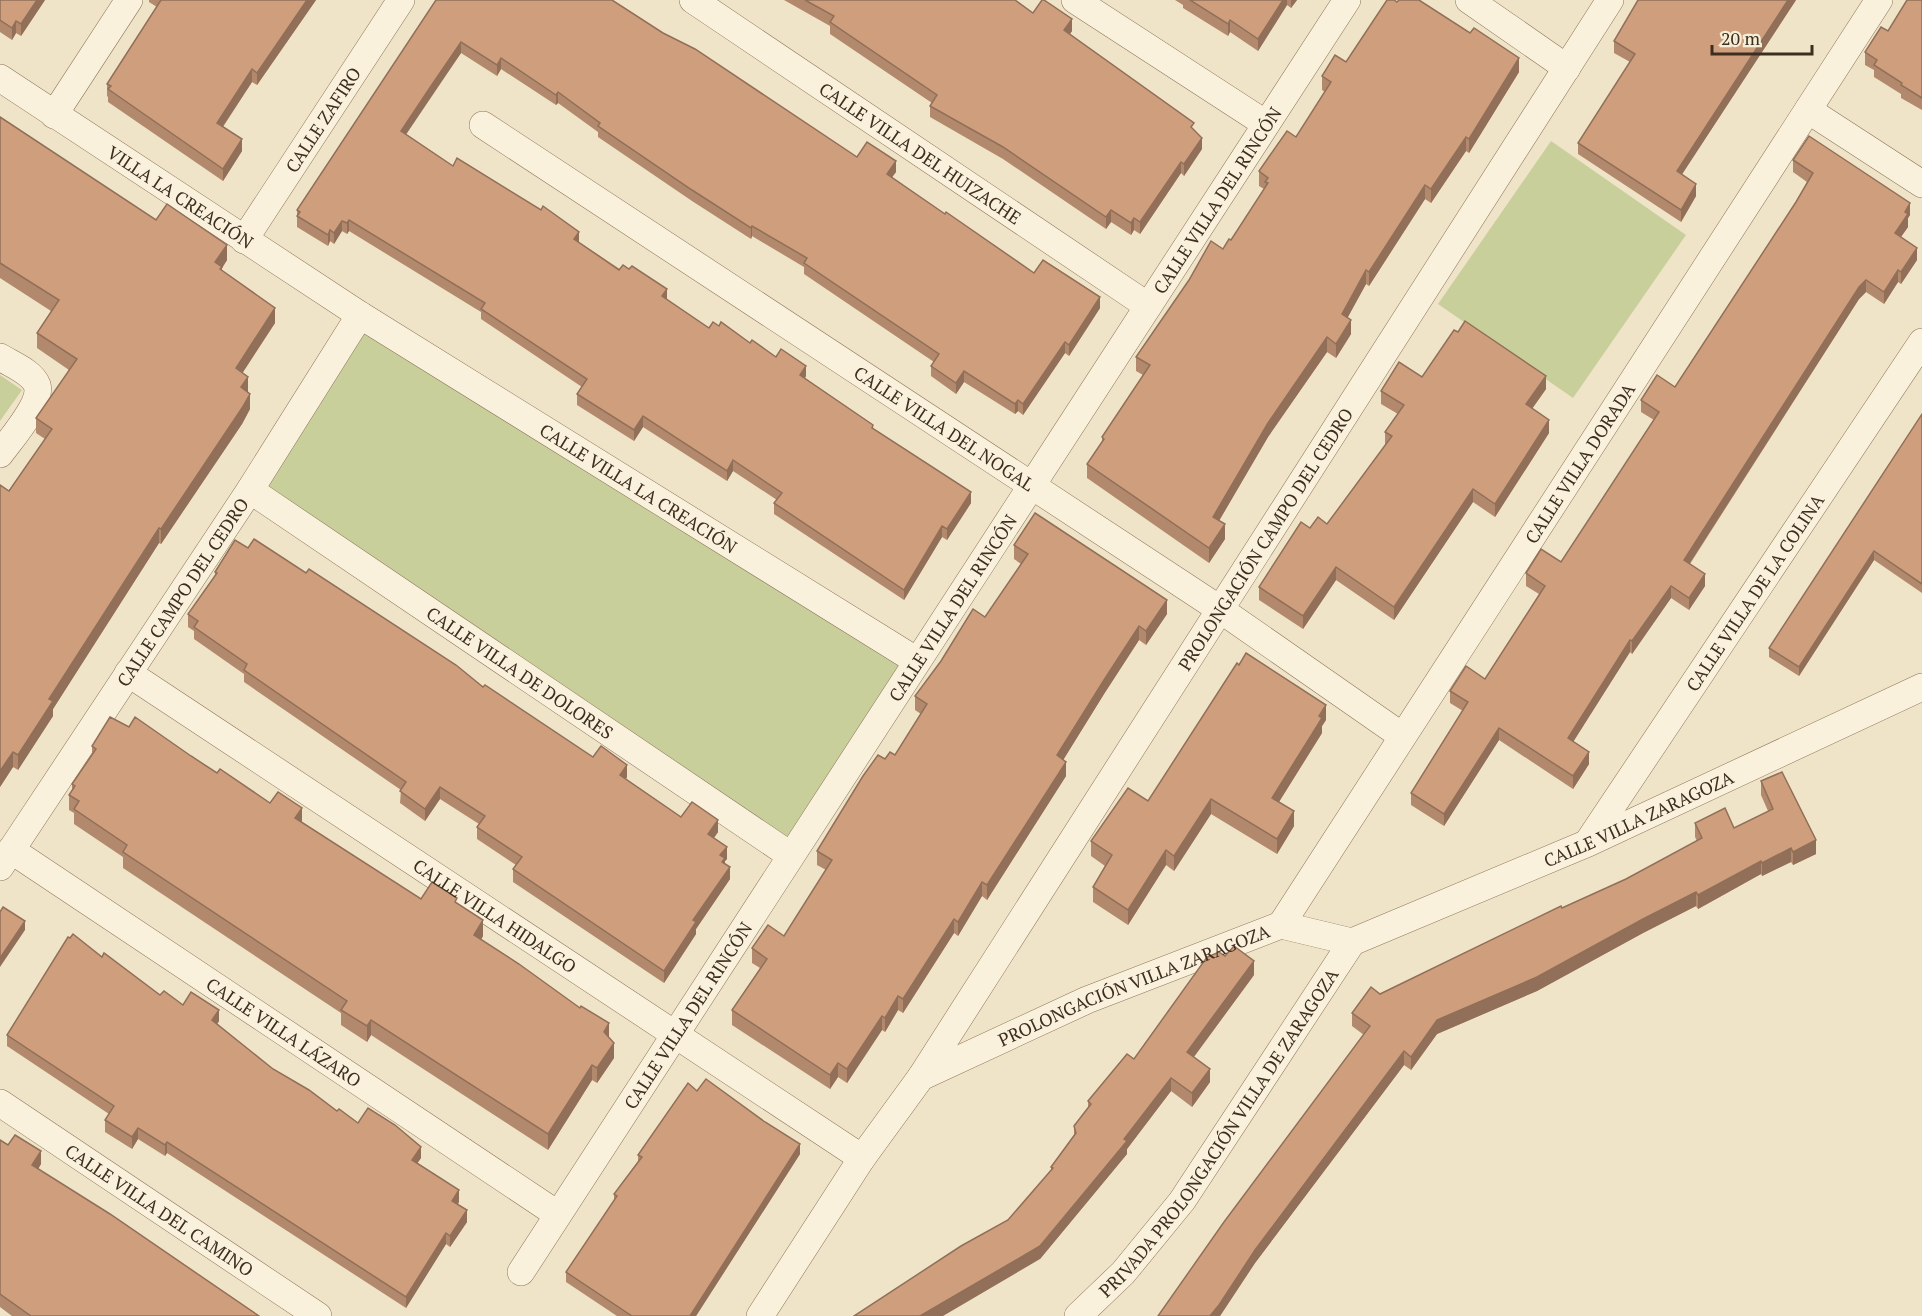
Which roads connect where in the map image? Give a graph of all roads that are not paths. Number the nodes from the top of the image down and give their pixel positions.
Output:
1 (129, 0) edge
2 (401, 0) edge
3 (693, 0) edge
4 (1076, 0) edge
5 (1347, 0) edge
6 (1469, 0) edge
7 (1610, 0) edge
8 (1879, 0) edge
9 (1567, 68) junction
10 (0, 78) edge
11 (1808, 110) junction
12 (54, 115) junction
13 (1266, 124) junction
14 (483, 125) dead end
15 (1922, 184) edge
16 (244, 240) junction
17 (1148, 306) junction
18 (360, 315) junction
19 (1922, 342) edge
20 (0, 357) edge
21 (0, 454) edge
22 (1031, 485) junction
23 (250, 490) junction
24 (1218, 608) junction
25 (917, 661) junction
26 (128, 673) junction
27 (1922, 687) edge
28 (1402, 736) junction
29 (1588, 843) junction
30 (790, 855) junction
31 (6, 858) edge
32 (1281, 925) junction
33 (1352, 942) junction
34 (674, 1034) junction
35 (921, 1077) junction
36 (0, 1103) edge
37 (862, 1158) junction
38 (557, 1214) junction
39 (521, 1272) dead end
40 (318, 1316) edge
41 (760, 1316) edge
42 (1078, 1316) edge

1 - 12 street
2 - 16 street, CALLE ZAFIRO
3 - 17 street, CALLE VILLA DEL HUIZACHE
4 - 13 street
5 - 13 street, CALLE VILLA DEL RINCÓN
6 - 9 street
7 - 9 street, PROLONGACIÓN CAMPO DEL CEDRO
8 - 11 street, CALLE VILLA DORADA
9 - 24 street, PROLONGACIÓN CAMPO DEL CEDRO
10 - 12 street, VILLA LA CREACIÓN
11 - 15 street
11 - 28 street, CALLE VILLA DORADA
12 - 16 street, VILLA LA CREACIÓN
13 - 17 street, CALLE VILLA DEL RINCÓN
14 - 22 street, CALLE VILLA DEL NOGAL
16 - 18 street, VILLA LA CREACIÓN
17 - 22 street, CALLE VILLA DEL RINCÓN
18 - 23 street, CALLE CAMPO DEL CEDRO
18 - 25 street, CALLE VILLA LA CREACIÓN
19 - 29 street, CALLE VILLA DE LA COLINA
20 - 21 street
22 - 24 street, CALLE VILLA DEL NOGAL
22 - 25 street, CALLE VILLA DEL RINCÓN
23 - 26 street, CALLE CAMPO DEL CEDRO
23 - 30 street, CALLE VILLA DE DOLORES
24 - 28 street, CALLE VILLA DEL NOGAL
24 - 35 street, PROLONGACIÓN CAMPO DEL CEDRO
25 - 30 street, CALLE VILLA DEL RINCÓN
26 - 31 street, CALLE CAMPO DEL CEDRO
26 - 34 street, CALLE VILLA HIDALGO
27 - 29 street, CALLE VILLA ZARAGOZA
28 - 32 street, CALLE VILLA DORADA
29 - 33 street, CALLE VILLA ZARAGOZA
30 - 34 street, CALLE VILLA DEL RINCÓN
31 - 38 street, CALLE VILLA LÁZARO
32 - 33 street, PROLONGACIÓN VILLA ZARAGOZA
32 - 35 street, PROLONGACIÓN VILLA ZARAGOZA
33 - 42 street, PRIVADA PROLONGACIÓN VILLA DE ZARAGOZA
34 - 37 street, CALLE VILLA HIDALGO
34 - 38 street, CALLE VILLA DEL RINCÓN
35 - 37 street, PROLONGACIÓN CAMPO DEL CEDRO
36 - 40 street, CALLE VILLA DEL CAMINO
37 - 41 street, PROLONGACIÓN CAMPO DEL CEDRO
38 - 39 street, CALLE VILLA DEL RINCÓN

